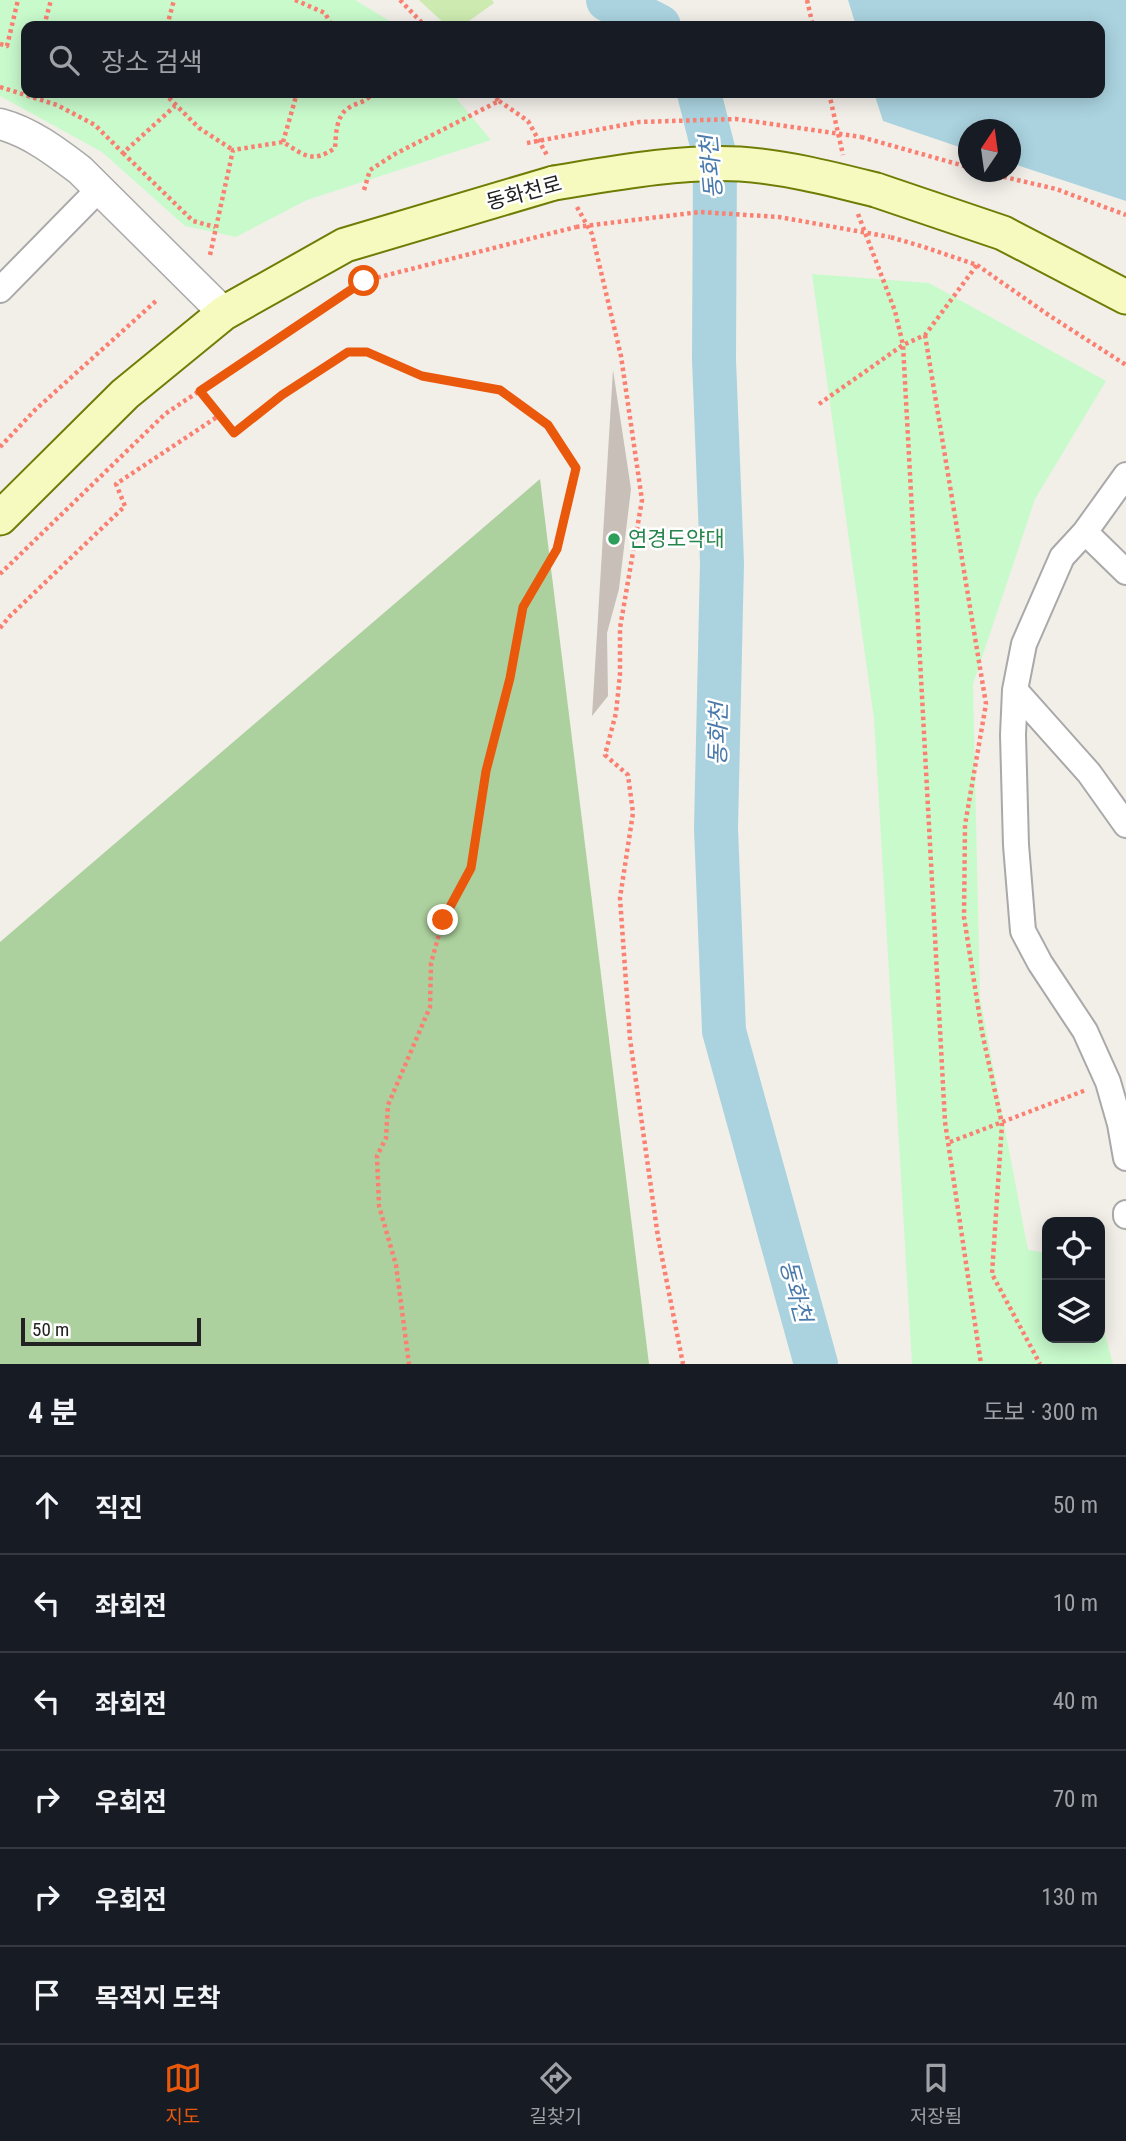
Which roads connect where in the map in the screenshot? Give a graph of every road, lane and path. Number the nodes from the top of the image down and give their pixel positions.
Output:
1 (18, 0) edge
2 (51, 0) edge
3 (174, 0) edge
4 (295, 0) edge
5 (400, 0) edge
6 (807, 0) edge
7 (45, 21) edge
8 (168, 21) edge
9 (329, 21) edge
10 (420, 21) edge
11 (812, 21) edge
12 (0, 44) edge
13 (0, 87) edge
14 (21, 92) edge
15 (38, 98) edge
16 (169, 98) edge
17 (295, 98) edge
18 (369, 98) edge
19 (496, 98) edge
20 (830, 98) edge
21 (499, 101) junction
22 (176, 106) junction
23 (0, 124) edge
24 (283, 142) junction
25 (527, 142) dead end
26 (233, 150) junction
27 (123, 153) junction
28 (844, 156) dead end
29 (958, 164) edge
30 (1021, 181) edge
31 (560, 184) junction
32 (99, 189) junction
33 (364, 190) dead end
34 (866, 199) junction
35 (1126, 215) edge
36 (215, 227) junction
37 (210, 255) dead end
38 (977, 265) junction
39 (0, 290) edge
40 (1126, 297) edge
41 (157, 300) dead end
42 (224, 313) junction
43 (925, 335) junction
44 (903, 345) junction
45 (1126, 365) edge
46 (200, 391) junction
47 (819, 404) dead end
48 (220, 415) junction
49 (0, 447) edge
50 (1126, 475) edge
51 (0, 518) edge
52 (1085, 532) junction
53 (1126, 572) edge
54 (0, 574) edge
55 (0, 628) edge
56 (1015, 690) junction
57 (1126, 825) edge
58 (1108, 1082) junction
59 (1002, 1124) junction
60 (950, 1142) junction
61 (1126, 1158) edge
62 (409, 1364) edge
63 (683, 1364) edge
64 (981, 1364) edge
65 (1040, 1364) edge

1 - 12 path
2 - 7 path
3 - 8 path
4 - 9 path
5 - 10 path
6 - 11 path
13 - 14 path
15 - 27 path
16 - 22 path
17 - 24 path
18 - 24 path
19 - 21 path
20 - 28 path
21 - 31 path
21 - 33 path
22 - 26 path
22 - 27 path
23 - 32 street
24 - 26 path
25 - 29 path, bridge
26 - 36 path
27 - 36 path
30 - 35 path
31 - 34 main road, 동화천로, bridge
31 - 42 main road, 동화천로
31 - 63 path
32 - 39 street
32 - 42 street
34 - 40 main road, 동화천로
34 - 44 path
36 - 37 path
38 - 43 path
38 - 45 path
38 - 46 path, bridge
41 - 49 path
42 - 51 main road, 동화천로
43 - 44 path
43 - 59 path
44 - 47 path
44 - 60 path
46 - 48 path
46 - 54 path
48 - 55 path
48 - 62 path
50 - 52 street
52 - 53 street
52 - 56 street
56 - 57 street
56 - 58 street
58 - 59 path
58 - 61 street
59 - 60 path
59 - 65 path
60 - 64 path

